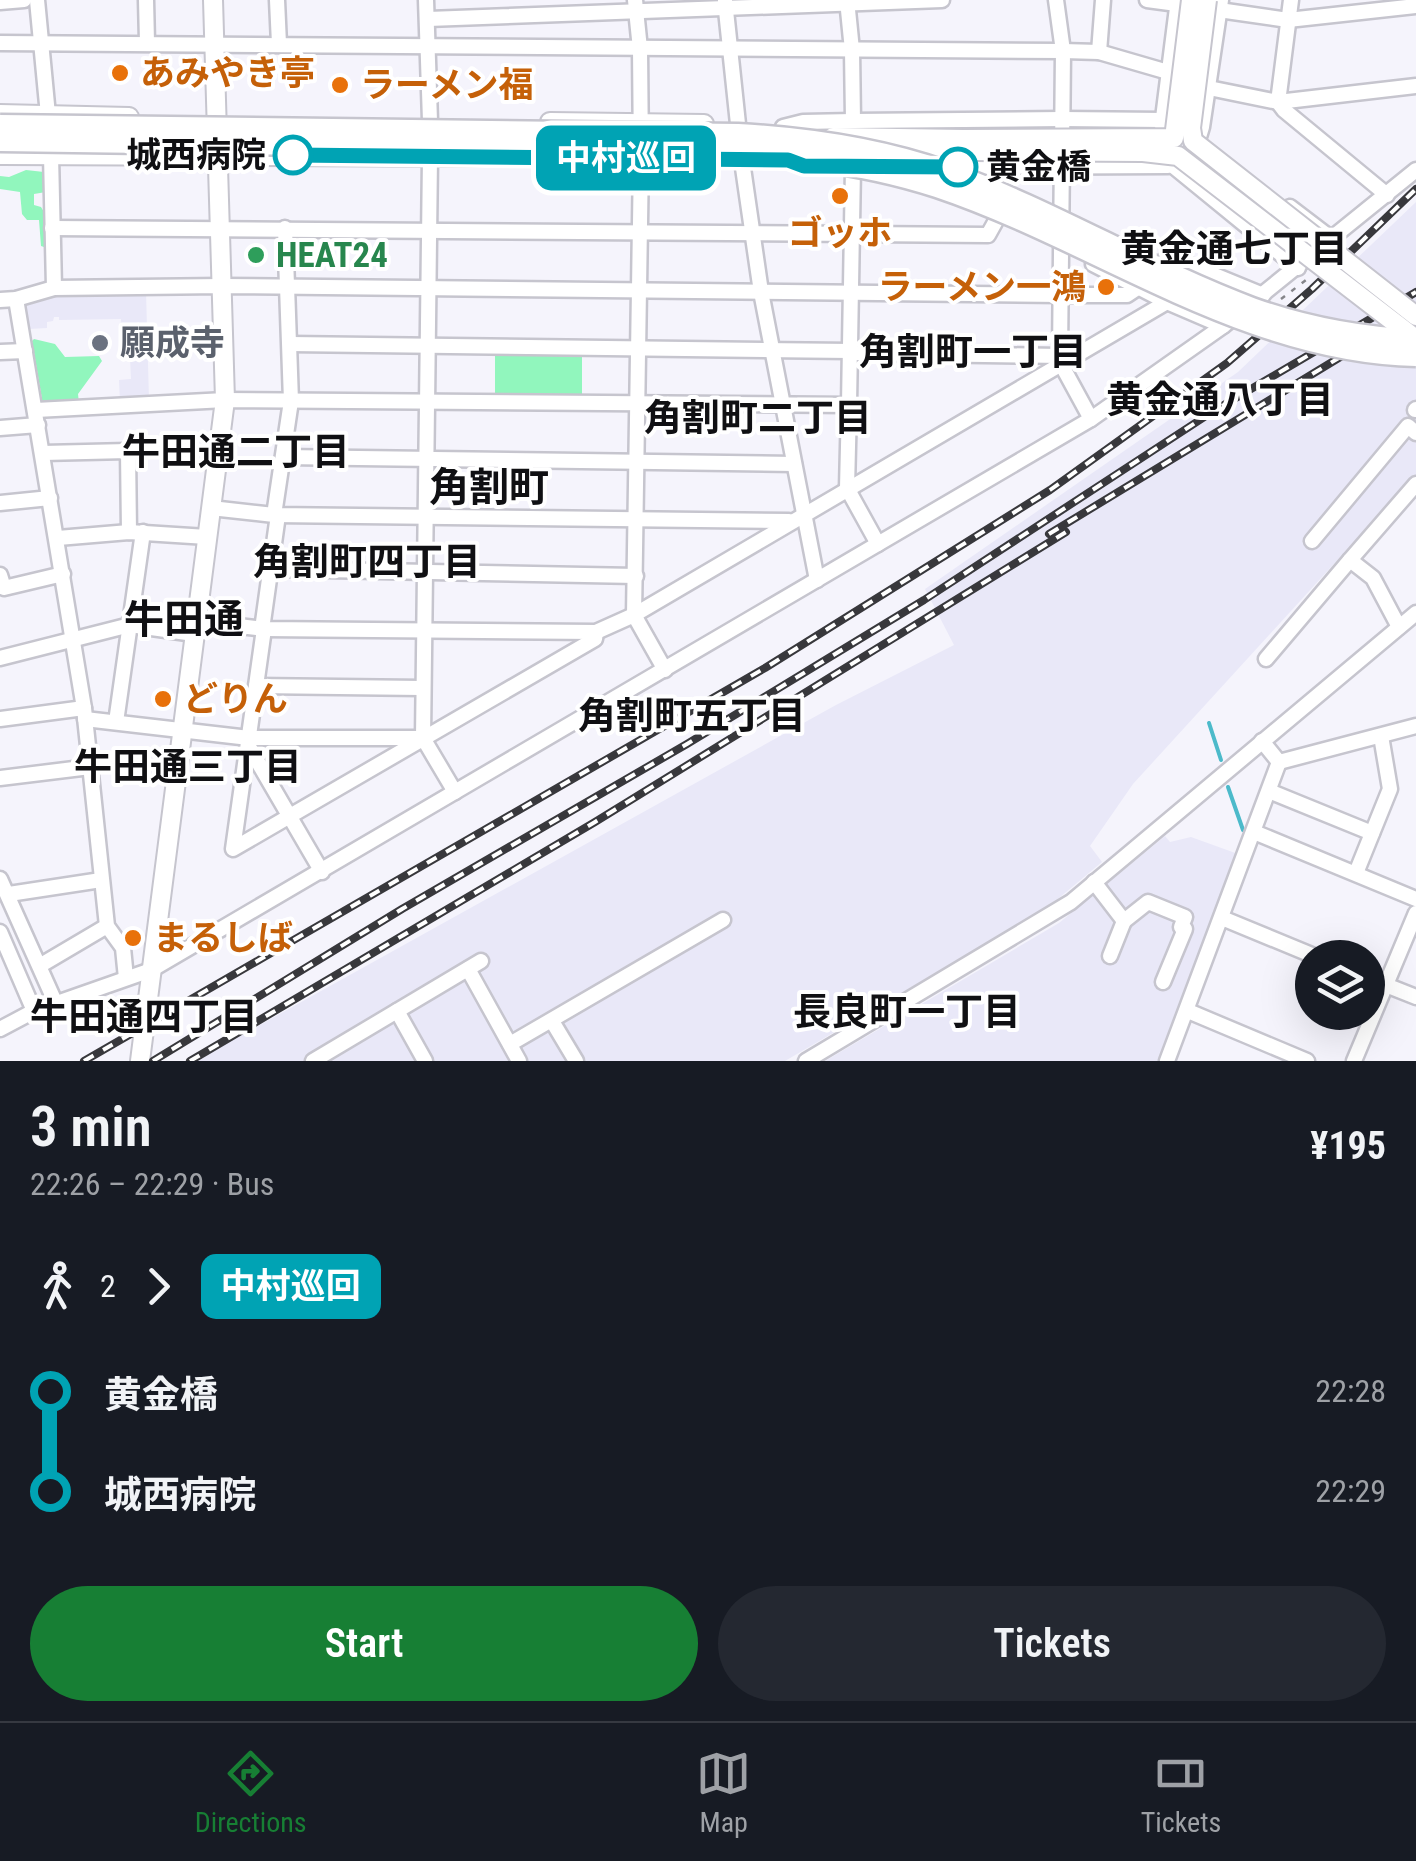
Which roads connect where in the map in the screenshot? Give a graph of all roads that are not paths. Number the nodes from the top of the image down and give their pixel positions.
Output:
1 (24, 0) edge
2 (37, 0) edge
3 (146, 0) edge
4 (213, 0) edge
5 (277, 0) edge
6 (426, 0) edge
7 (942, 0) edge
8 (1056, 0) edge
9 (1103, 0) edge
10 (1147, 0) edge
11 (1291, 0) edge
12 (1182, 1) edge
13 (0, 2) edge
14 (847, 2) edge
15 (1216, 3) edge
16 (726, 4) edge
17 (636, 6) edge
18 (1416, 6) edge
19 (428, 19) junction
20 (1288, 20) junction
21 (147, 42) junction
22 (0, 43) edge
23 (42, 43) junction
24 (213, 43) junction
25 (279, 44) junction
26 (429, 47) junction
27 (730, 49) junction
28 (640, 50) junction
29 (852, 50) junction
30 (1063, 51) junction
31 (1099, 52) junction
32 (1168, 72) junction
33 (1416, 86) edge
34 (1209, 88) junction
35 (1278, 102) junction
36 (0, 114) edge
37 (48, 115) junction
38 (216, 118) junction
39 (1062, 119) junction
40 (853, 120) junction
41 (1163, 120) junction
42 (430, 121) junction
43 (641, 122) junction
44 (738, 124) junction
45 (0, 125) edge
46 (783, 127) junction
47 (0, 143) edge
48 (963, 145) junction
49 (1183, 145) junction
50 (50, 154) junction
51 (217, 154) junction
52 (0, 155) edge
53 (430, 157) junction
54 (640, 158) junction
55 (788, 160) junction
56 (742, 161) junction
57 (853, 167) junction
58 (1062, 167) junction
59 (1416, 170) edge
60 (1387, 195) junction
61 (998, 217) junction
62 (220, 227) junction
63 (52, 228) junction
64 (285, 228) junction
65 (429, 230) junction
66 (640, 232) junction
67 (851, 233) junction
68 (751, 234) junction
69 (1332, 239) junction
70 (1062, 248) junction
71 (1304, 272) junction
72 (222, 286) junction
73 (288, 287) junction
74 (54, 288) junction
75 (429, 288) junction
76 (1141, 288) junction
77 (639, 290) junction
78 (761, 292) junction
79 (852, 293) junction
80 (1061, 294) junction
81 (1263, 295) junction
82 (16, 299) junction
83 (0, 300) edge
84 (1167, 302) junction
85 (1416, 316) edge
86 (1223, 326) junction
87 (1416, 339) edge
88 (290, 344) junction
89 (428, 346) junction
90 (638, 348) junction
91 (773, 350) junction
92 (0, 352) edge
93 (25, 352) junction
94 (851, 352) junction
95 (1416, 356) edge
96 (1060, 360) junction
97 (225, 400) junction
98 (291, 402) junction
99 (426, 402) junction
100 (638, 405) junction
101 (849, 405) junction
102 (785, 406) junction
103 (37, 417) junction
104 (1091, 419) junction
105 (0, 428) edge
106 (1416, 432) edge
107 (43, 453) junction
108 (284, 457) junction
109 (426, 459) junction
110 (637, 462) junction
111 (794, 464) junction
112 (1416, 484) edge
113 (847, 488) junction
114 (50, 498) junction
115 (0, 502) edge
116 (211, 508) junction
117 (276, 515) junction
118 (425, 517) junction
119 (636, 518) junction
120 (798, 518) junction
121 (136, 532) junction
122 (207, 537) junction
123 (58, 538) junction
124 (1312, 541) dead end
125 (878, 544) junction
126 (1350, 560) junction
127 (270, 569) junction
128 (424, 573) junction
129 (63, 574) junction
130 (0, 575) edge
131 (636, 576) junction
132 (817, 580) junction
133 (1416, 613) edge
134 (634, 614) junction
135 (130, 624) junction
136 (1399, 626) junction
137 (195, 628) junction
138 (263, 629) junction
139 (423, 630) junction
140 (596, 632) junction
141 (72, 638) junction
142 (0, 658) edge
143 (1266, 659) dead end
144 (665, 670) junction
145 (256, 686) junction
146 (422, 688) junction
147 (84, 714) junction
148 (0, 718) edge
149 (116, 722) junction
150 (1416, 726) edge
151 (182, 730) junction
152 (1380, 736) junction
153 (422, 738) junction
154 (1262, 741) junction
155 (249, 742) junction
156 (1279, 762) junction
157 (90, 767) junction
158 (0, 778) edge
159 (455, 792) junction
160 (1268, 792) junction
161 (290, 817) junction
162 (1254, 832) junction
163 (1372, 833) junction
164 (322, 872) junction
165 (1356, 873) junction
166 (0, 879) edge
167 (101, 880) junction
168 (1094, 882) junction
169 (9, 894) junction
170 (1416, 899) edge
171 (1416, 912) edge
172 (1222, 918) junction
173 (724, 920) dead end
174 (1124, 922) junction
175 (107, 926) junction
176 (0, 932) edge
177 (1295, 948) edge
178 (1110, 956) dead end
179 (41, 964) junction
180 (151, 970) junction
181 (126, 978) junction
182 (1164, 982) dead end
183 (1386, 985) junction
184 (1416, 998) edge
185 (56, 1004) junction
186 (1188, 1011) junction
187 (34, 1012) junction
188 (396, 1012) junction
189 (552, 1020) junction
190 (0, 1029) edge
191 (510, 1044) junction
192 (140, 1061) edge
193 (313, 1061) edge
194 (425, 1061) edge
195 (519, 1061) edge
196 (576, 1061) edge
197 (806, 1061) edge
198 (1168, 1061) edge
199 (1307, 1061) edge
200 (1354, 1061) edge

1 - 13 street
2 - 23 street
3 - 21 street
4 - 24 main road
5 - 25 street
6 - 19 street
7 - 14 street
8 - 30 street
9 - 31 street
10 - 12 street
11 - 20 street
12 - 32 street
12 - 49 main road, bridge
14 - 16 street
14 - 29 street
15 - 20 street
15 - 34 street
15 - 49 main road, bridge
16 - 17 street
16 - 27 street
17 - 19 street
17 - 28 street
18 - 20 street
19 - 26 street
20 - 35 street
21 - 23 street
21 - 24 street
22 - 23 street
23 - 37 street
24 - 25 street
24 - 38 main road
25 - 26 street
26 - 28 street
26 - 42 street
27 - 28 street
27 - 29 street
27 - 44 street
28 - 43 street
29 - 30 street
29 - 40 street
30 - 31 street
30 - 39 street
31 - 32 street
32 - 41 street
33 - 35 street
34 - 35 street
34 - 49 street
35 - 60 street
36 - 37 main road
37 - 38 main road
38 - 42 main road
38 - 51 main road
39 - 40 street
39 - 41 street
39 - 58 street
40 - 46 street
41 - 49 street
41 - 49 street
42 - 43 main road
43 - 44 main road
43 - 54 street
44 - 46 main road
45 - 87 highway, bridge
46 - 48 main road
47 - 50 highway
47 - 95 highway, bridge
48 - 49 main road, bridge
48 - 55 main road
49 - 58 street
49 - 69 street
49 - 71 street
49 - 85 main road, bridge
49 - 87 main road, bridge
50 - 51 main road
50 - 52 main road
50 - 63 street
51 - 53 main road
51 - 62 main road
53 - 54 main road
53 - 65 street
54 - 56 main road
54 - 66 street
55 - 56 main road
55 - 57 street
56 - 68 street
57 - 58 street
57 - 61 street
57 - 67 street
58 - 70 street
59 - 60 street
60 - 69 street
61 - 67 street
61 - 70 street
62 - 63 street
62 - 64 street
62 - 72 main road
63 - 74 street
64 - 65 street
64 - 73 street
65 - 66 street
65 - 75 street
66 - 68 street
66 - 77 street
67 - 68 street
67 - 79 street
68 - 78 street
69 - 71 street
70 - 76 street
70 - 80 street
71 - 81 street
72 - 73 street
72 - 74 street
72 - 97 main road
73 - 75 street
73 - 88 street
74 - 82 street
75 - 77 street
75 - 89 street
76 - 80 street
76 - 81 street
76 - 84 street
77 - 78 street
77 - 90 street
78 - 79 street
78 - 91 street
79 - 80 street
79 - 94 street
80 - 96 street
81 - 86 street
82 - 83 street
82 - 93 street
84 - 86 street
84 - 96 street
86 - 104 street
88 - 89 street
88 - 98 street
89 - 90 street
89 - 99 street
90 - 91 street
90 - 100 street
91 - 94 street
91 - 102 street
92 - 93 street
93 - 103 street
94 - 96 street
94 - 101 street
96 - 104 street
96 - 113 street
97 - 98 street
97 - 103 street
97 - 116 main road
98 - 99 street
98 - 108 street
99 - 100 street
99 - 109 street
100 - 102 street
100 - 110 street
101 - 102 street
101 - 113 street
102 - 111 street
103 - 105 street
103 - 107 street
104 - 125 street
106 - 124 street
107 - 114 street
107 - 121 street
108 - 109 street
108 - 117 street
109 - 110 street
109 - 118 street
110 - 111 street
110 - 119 street
111 - 120 street
112 - 126 street
113 - 120 street
113 - 125 street
114 - 115 street
114 - 123 street
116 - 117 street
116 - 122 main road
117 - 118 street
117 - 127 street
118 - 119 street
118 - 128 street
119 - 120 street
119 - 131 street
120 - 132 street
120 - 134 street
121 - 122 street
121 - 123 street
121 - 135 street
122 - 137 main road
123 - 129 street
125 - 132 street
126 - 136 street
126 - 143 street
127 - 128 street
127 - 138 street
128 - 131 street
128 - 139 street
129 - 130 street
129 - 141 street
131 - 134 street
132 - 144 street
133 - 136 street
134 - 140 street
134 - 144 street
135 - 137 street
135 - 141 street
135 - 149 street
136 - 154 street
137 - 138 street
137 - 151 main road
138 - 139 street
138 - 145 street
139 - 140 street
139 - 146 street
140 - 153 street
141 - 142 street
141 - 147 street
144 - 159 street
145 - 146 street
145 - 155 street
146 - 153 street
147 - 148 street
147 - 149 street
147 - 157 street
149 - 151 street
150 - 152 street
151 - 155 street
151 - 180 main road
152 - 156 street
152 - 163 street
153 - 155 street
153 - 159 street
153 - 161 street
154 - 156 street
154 - 168 street
155 - 161 street
155 - 161 street
156 - 160 street
157 - 158 street
157 - 167 street
159 - 164 street
160 - 162 street
160 - 163 street
161 - 164 street
162 - 165 street
162 - 172 street
163 - 165 street
164 - 180 street
165 - 170 street
166 - 169 street
167 - 169 street
167 - 175 street
168 - 174 street
168 - 197 street
169 - 179 street
171 - 183 street
172 - 177 street
172 - 186 street
173 - 189 street
174 - 178 street
174 - 182 street
175 - 179 street
175 - 181 street
176 - 187 street
179 - 185 street
180 - 181 street
180 - 192 main road
181 - 185 street
183 - 184 street
183 - 200 street
185 - 187 street
186 - 198 street
186 - 199 street
187 - 190 street
188 - 191 street
188 - 193 street
188 - 194 street
189 - 191 street
189 - 196 street
191 - 195 street

